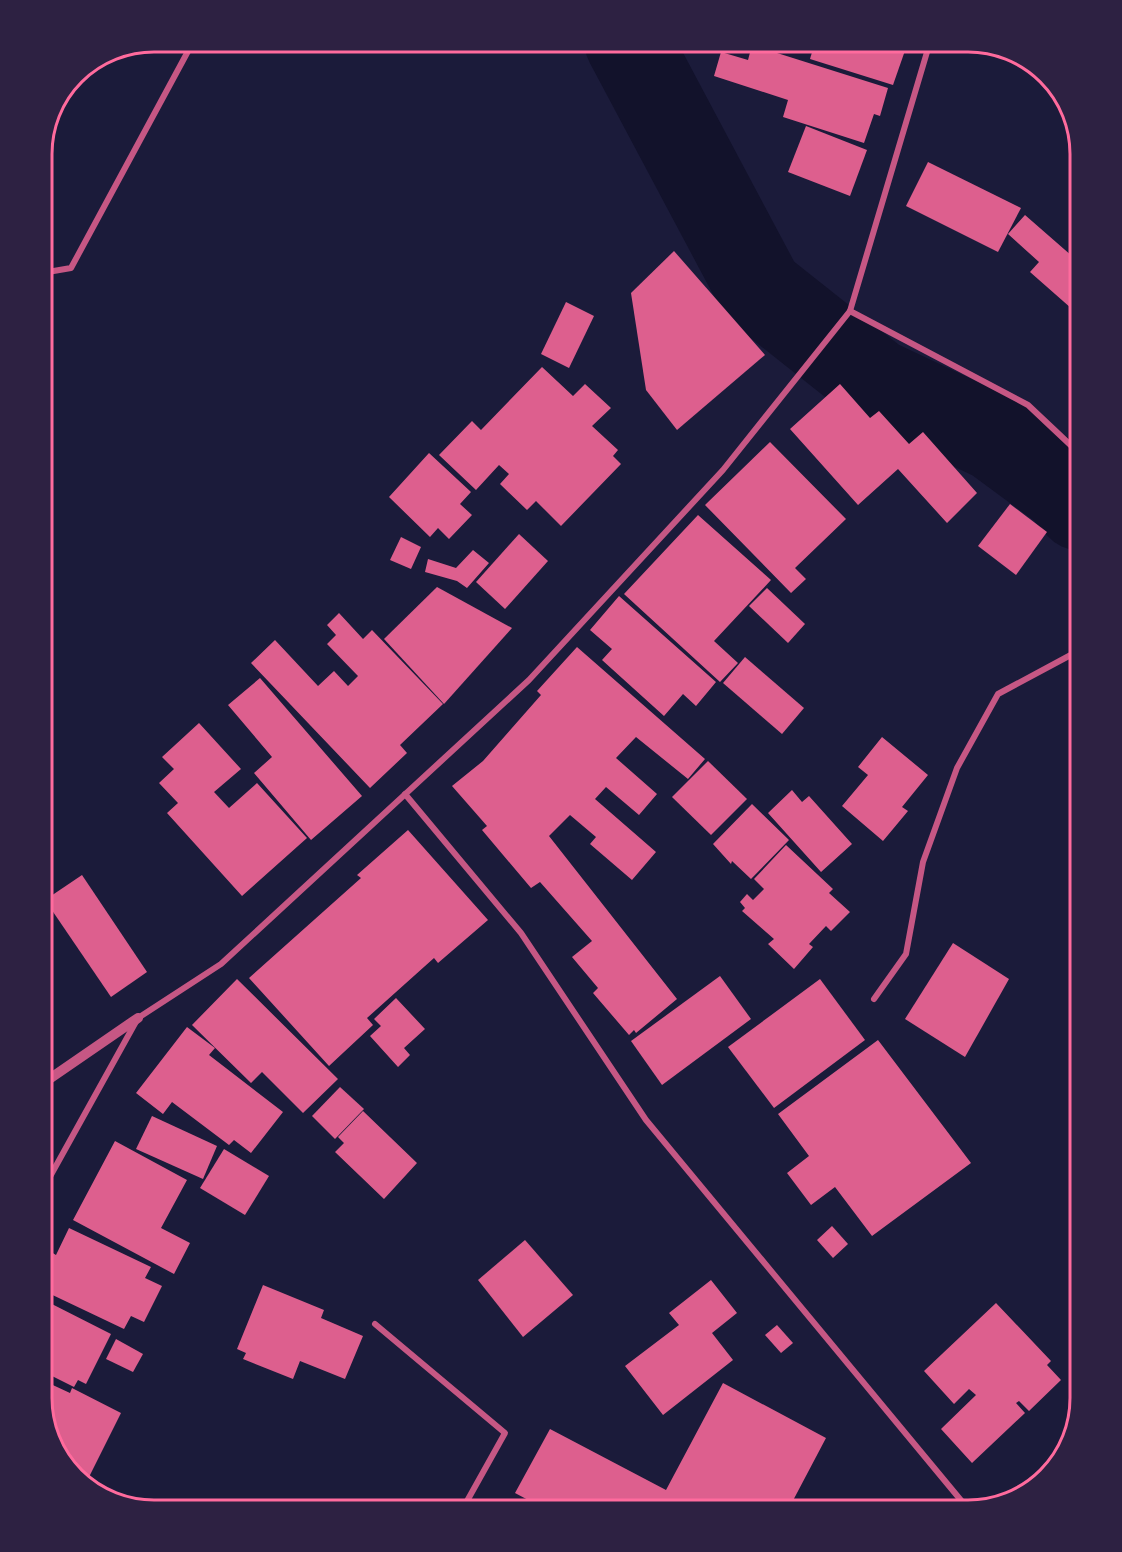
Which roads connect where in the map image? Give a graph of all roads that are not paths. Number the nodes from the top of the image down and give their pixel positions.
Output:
1 (188, 52) edge
2 (927, 53) edge
3 (53, 271) edge
4 (850, 312) junction
5 (1070, 444) edge
6 (1070, 655) edge
7 (405, 794) junction
8 (874, 999) dead end
9 (138, 1018) junction
10 (52, 1077) edge
11 (52, 1173) edge
12 (375, 1324) dead end
13 (468, 1499) edge
14 (961, 1500) edge

1 - 3 street
2 - 4 street
4 - 5 street
4 - 7 street
6 - 8 street
7 - 9 street
7 - 14 street
9 - 10 street
9 - 11 street
12 - 13 street

